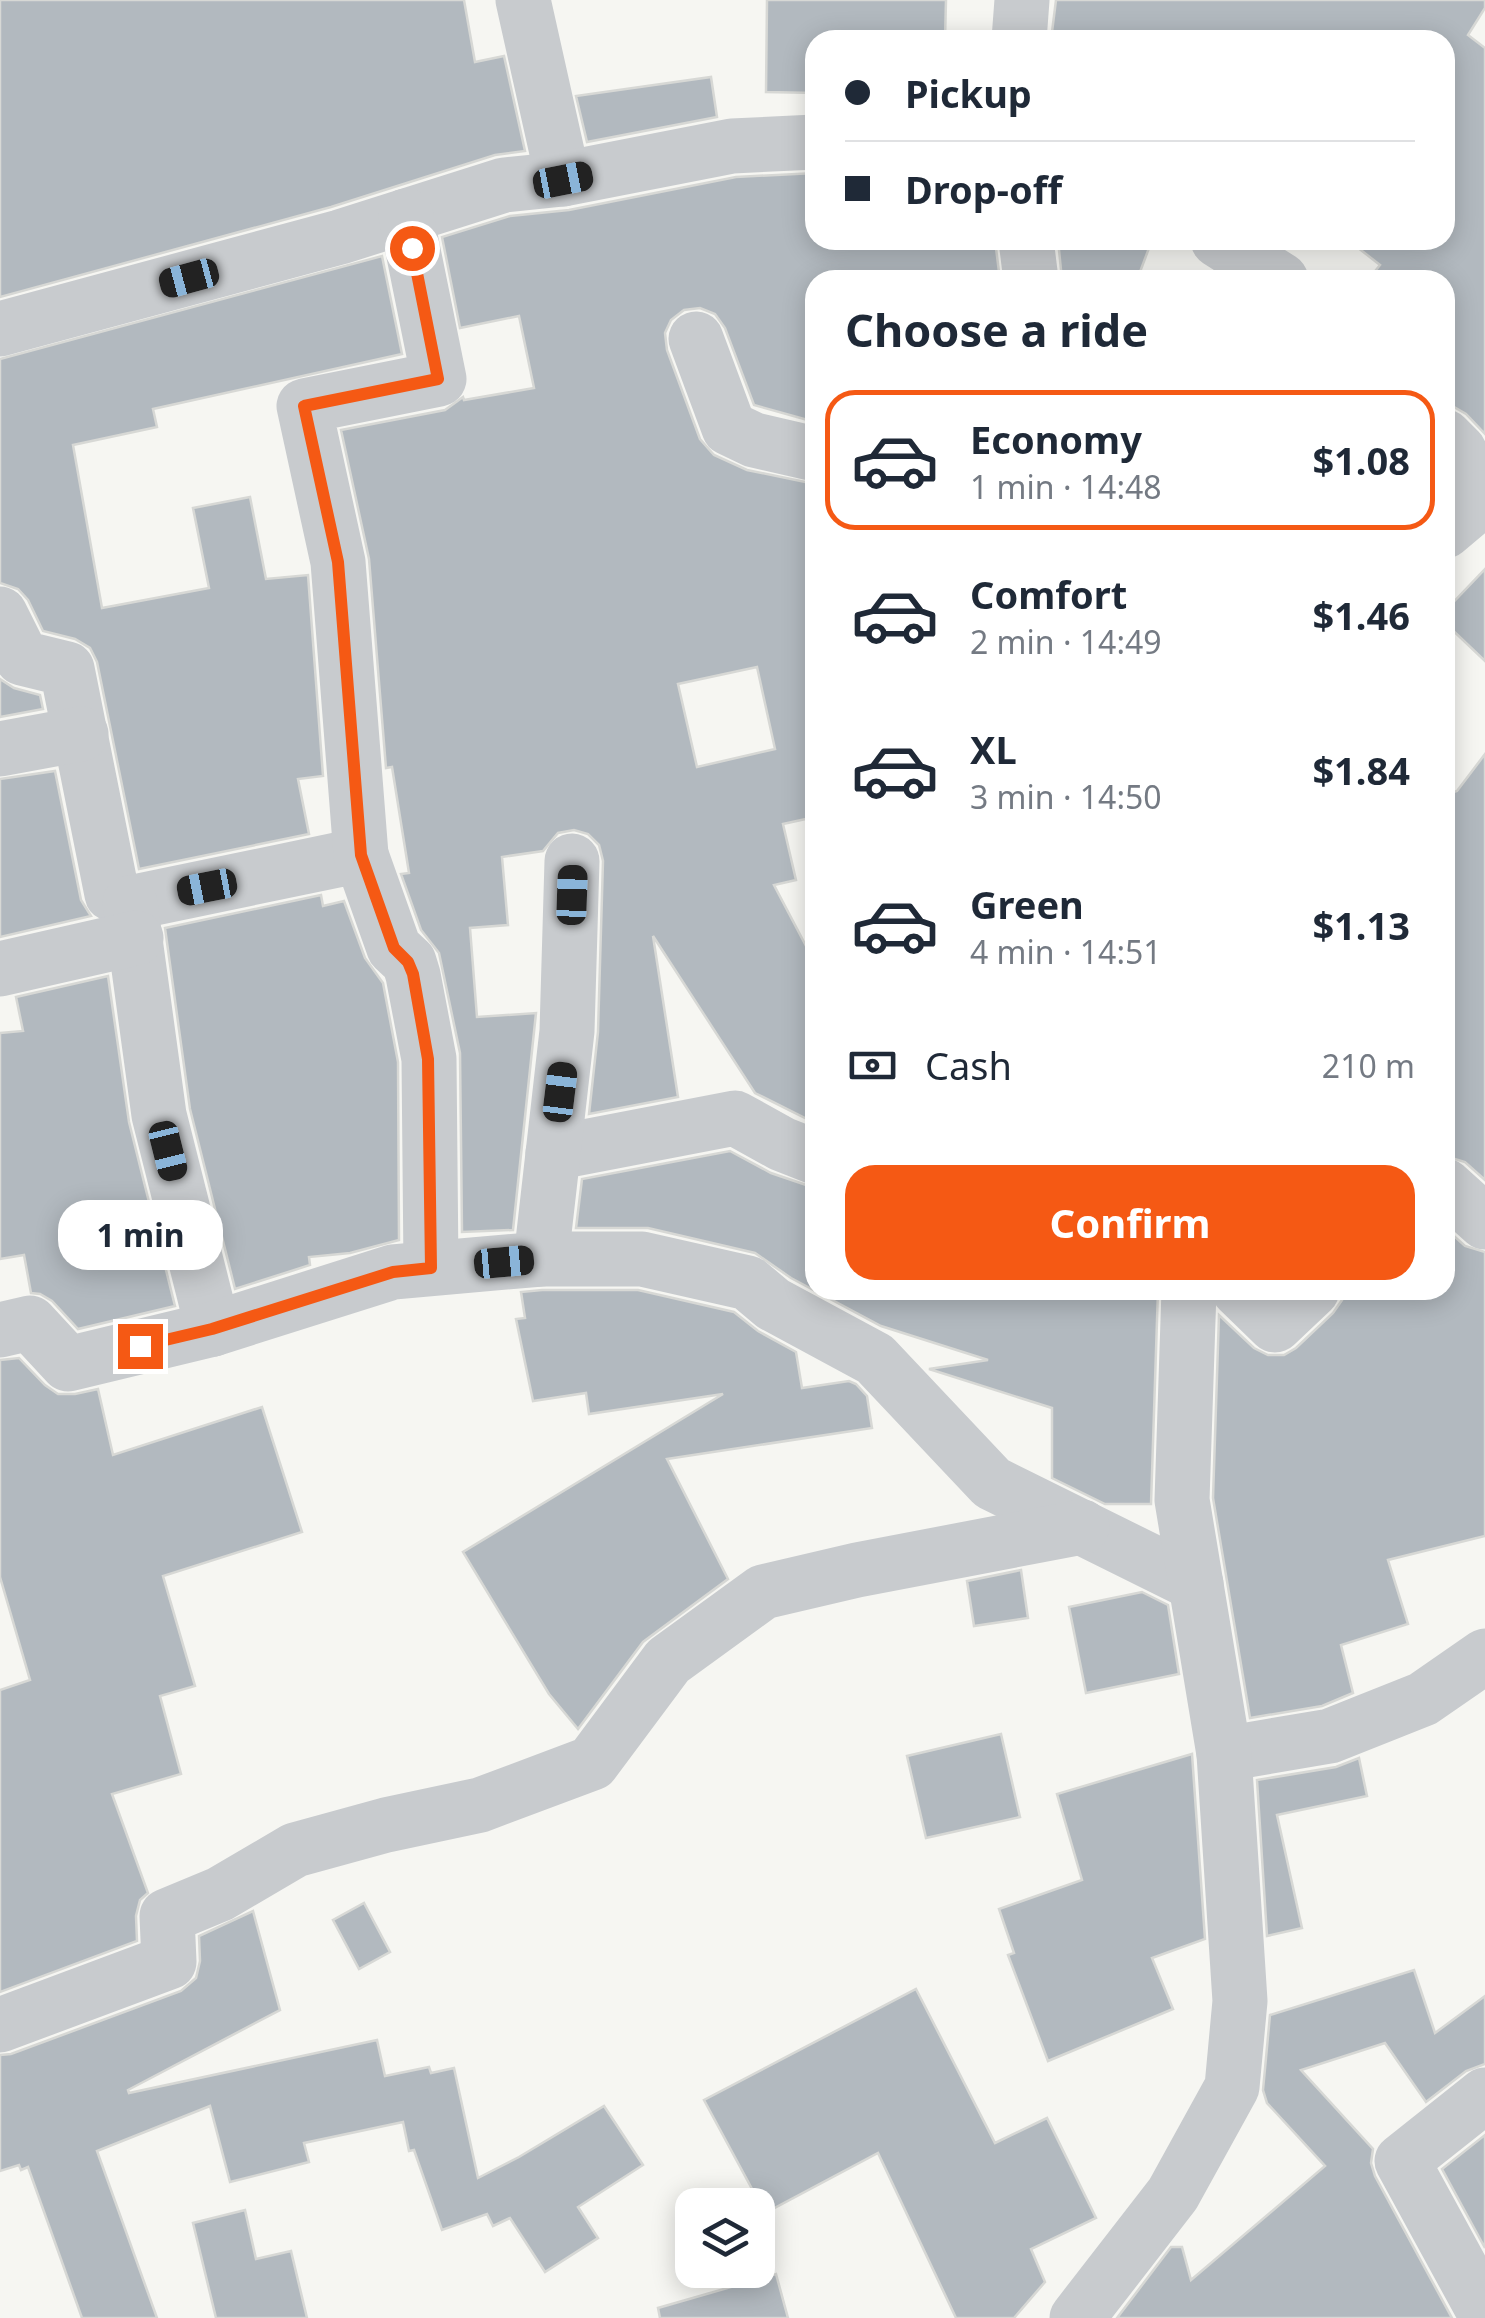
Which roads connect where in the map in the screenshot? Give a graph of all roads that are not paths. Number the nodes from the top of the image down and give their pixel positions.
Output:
1 (523, 0) edge
2 (1022, 0) edge
3 (1020, 30) edge
4 (805, 142) edge
5 (563, 180) junction
6 (406, 216) junction
7 (1234, 250) edge
8 (1265, 270) edge
9 (0, 328) edge
10 (696, 340) dead end
11 (1463, 435) edge
12 (805, 452) edge
13 (1484, 498) edge
14 (1455, 523) edge
15 (0, 614) edge
16 (81, 734) junction
17 (0, 749) edge
18 (361, 855) junction
19 (572, 861) dead end
20 (133, 920) junction
21 (0, 969) edge
22 (805, 1152) edge
23 (553, 1153) junction
24 (1455, 1195) edge
25 (1485, 1222) edge
26 (541, 1260) junction
27 (431, 1268) junction
28 (1189, 1300) edge
29 (1249, 1300) edge
30 (1301, 1300) edge
31 (212, 1329) junction
32 (0, 1330) edge
33 (1082, 1527) junction
34 (1196, 1584) junction
35 (1485, 1656) edge
36 (1224, 1754) junction
37 (0, 2025) edge
38 (1485, 2095) edge
39 (1485, 2313) edge
40 (1077, 2318) edge

1 - 5 street
2 - 3 street
4 - 5 street
5 - 6 street
6 - 9 street
6 - 18 street
7 - 8 street
10 - 12 street
11 - 13 street
13 - 14 street
15 - 16 street
16 - 17 street
16 - 20 street
18 - 20 street
18 - 27 street
19 - 23 street
20 - 21 street
20 - 31 street
22 - 23 street
23 - 26 street
24 - 25 street
26 - 27 street
26 - 33 street
27 - 31 street
28 - 34 street
29 - 30 street
31 - 32 street
33 - 34 street
33 - 37 street
34 - 36 street
35 - 36 street
36 - 40 street
38 - 39 street

